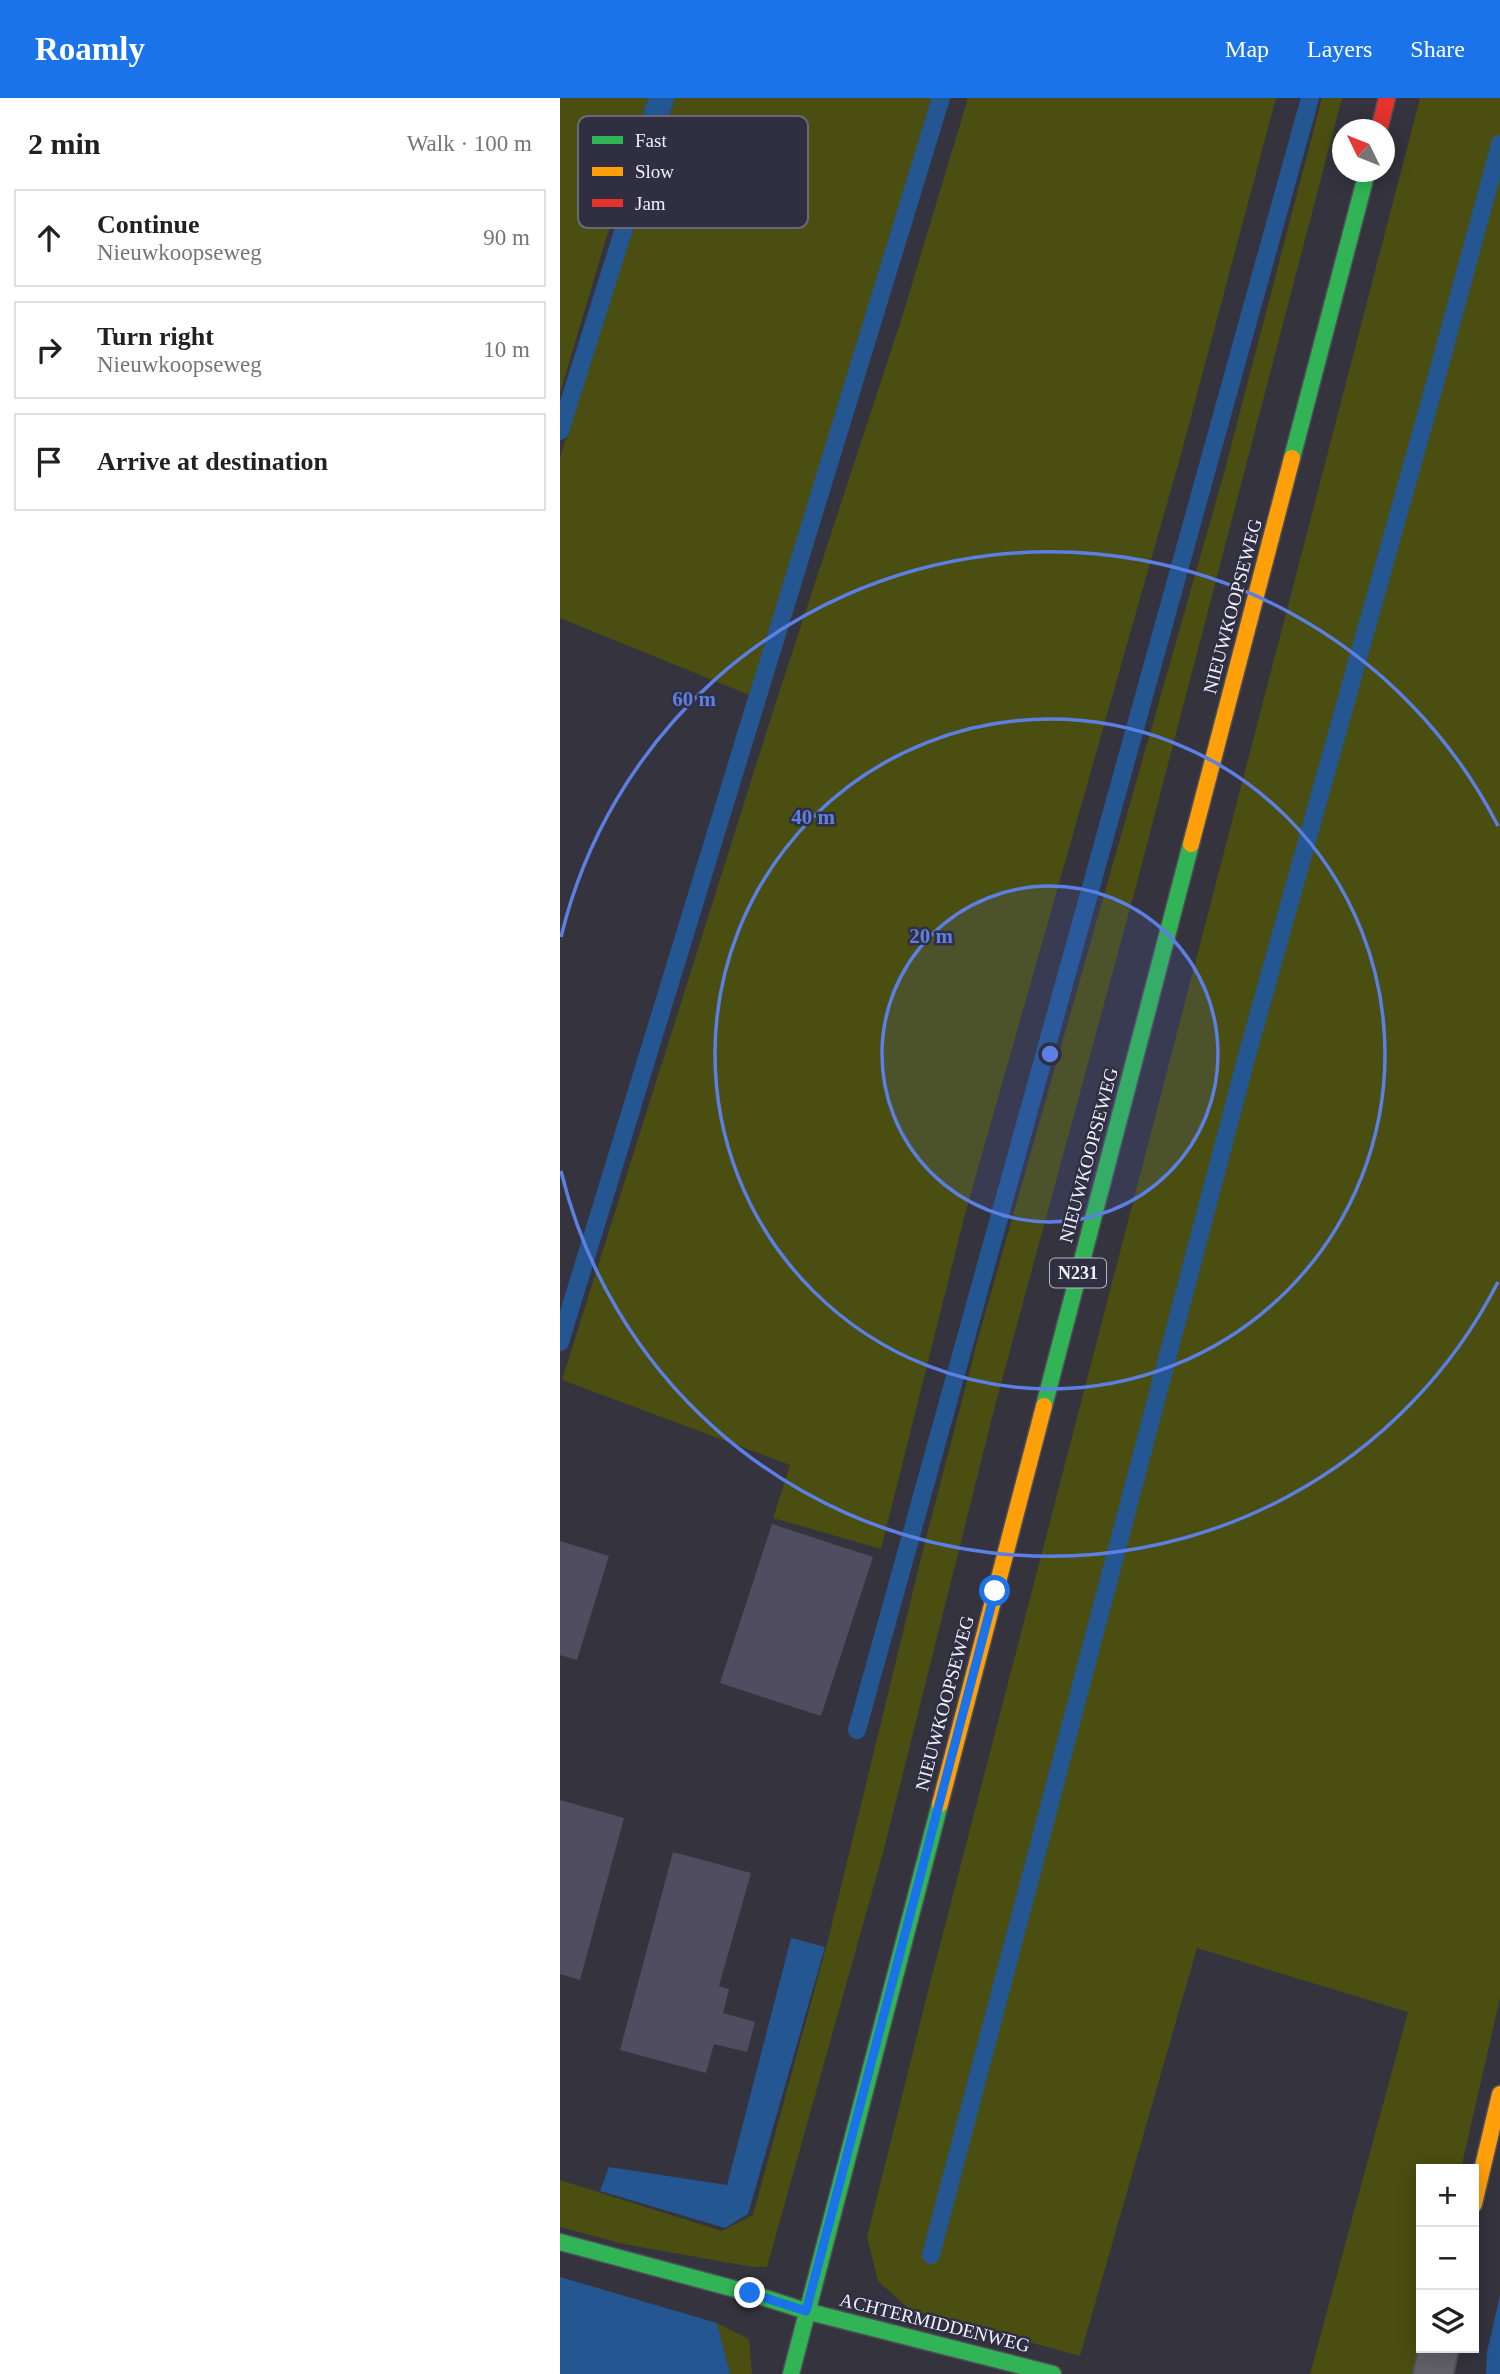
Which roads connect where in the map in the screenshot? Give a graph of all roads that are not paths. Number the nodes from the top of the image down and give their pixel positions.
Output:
1 (1387, 98) edge
2 (1381, 119) edge
3 (1364, 182) edge
4 (1500, 2095) edge
5 (1479, 2183) edge
6 (560, 2242) edge
7 (806, 2311) junction
8 (1439, 2353) edge
9 (1001, 2368) edge
10 (791, 2374) edge
11 (1053, 2374) edge
12 (1433, 2374) edge

1 - 2 main road
3 - 7 main road, NIEUWKOOPSEWEG / N231
4 - 5 main road
6 - 7 main road
7 - 9 main road, ACHTERMIDDENWEG
7 - 10 main road, NIEUWKOOPSEWEG / N231
8 - 12 street
9 - 11 main road, ACHTERMIDDENWEG

